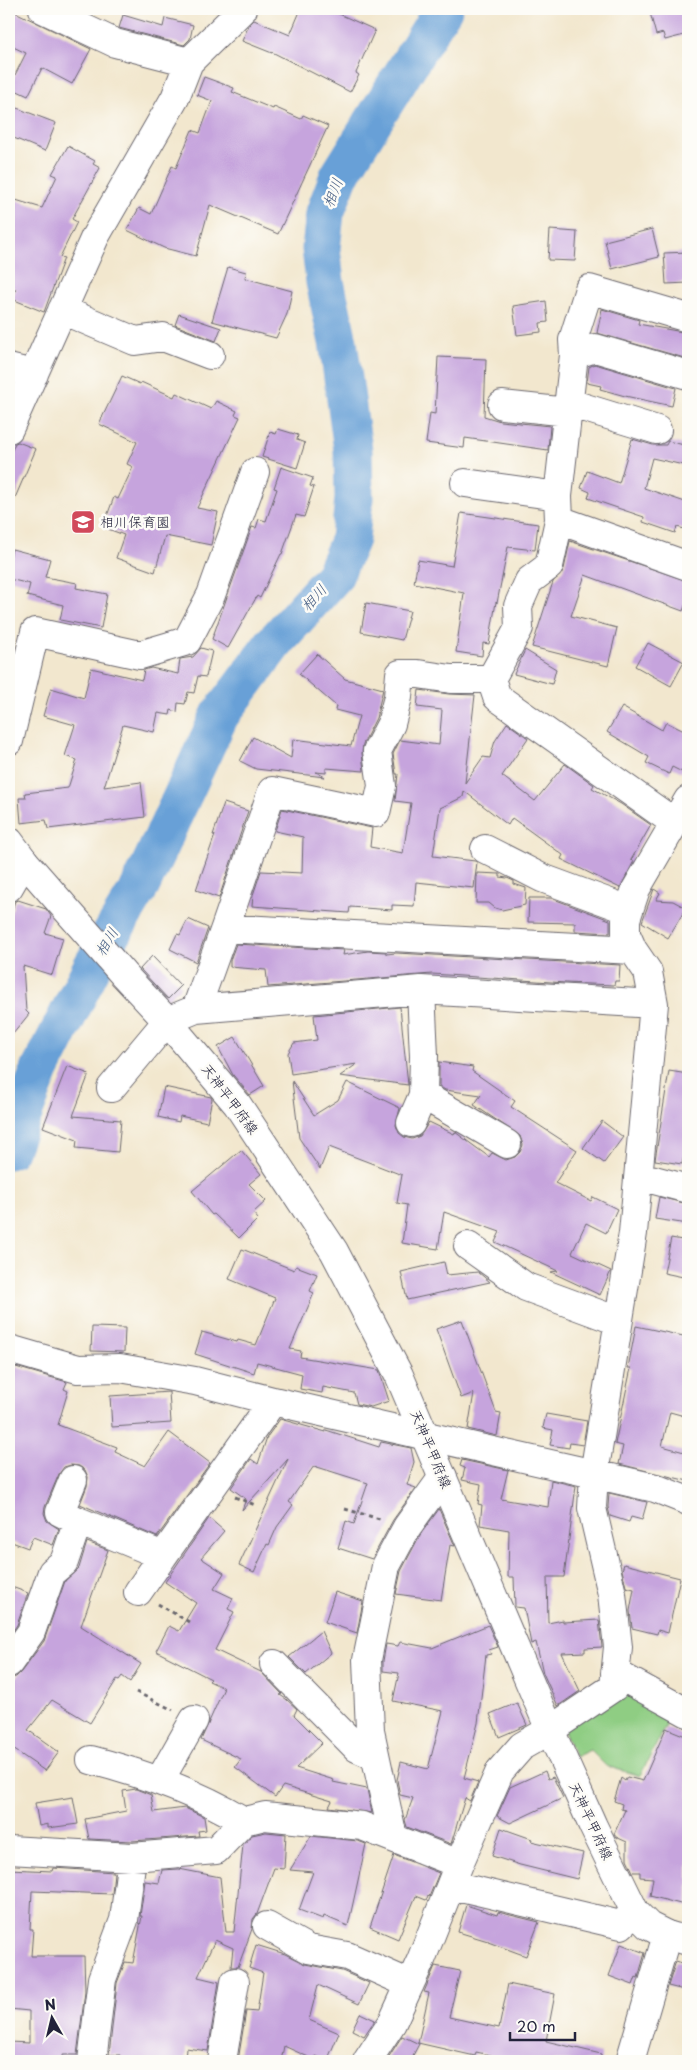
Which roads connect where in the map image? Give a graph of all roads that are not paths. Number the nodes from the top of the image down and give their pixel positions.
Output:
1 (43, 9) edge
2 (243, 9) edge
3 (189, 62) junction
4 (62, 310) junction
5 (688, 318) edge
6 (574, 354) junction
7 (210, 355) dead end
8 (21, 371) edge
9 (688, 375) edge
10 (502, 404) dead end
11 (568, 408) junction
12 (9, 429) edge
13 (657, 430) dead end
14 (255, 472) dead end
15 (465, 483) dead end
16 (559, 508) junction
17 (688, 566) edge
18 (491, 679) junction
19 (9, 741) edge
20 (682, 812) edge
21 (485, 850) dead end
22 (16, 851) edge
23 (9, 887) edge
24 (629, 910) junction
25 (225, 928) junction
26 (634, 950) junction
27 (421, 990) junction
28 (654, 1004) junction
29 (196, 1009) junction
30 (167, 1021) junction
31 (112, 1088) dead end
32 (423, 1095) junction
33 (411, 1123) dead end
34 (507, 1144) dead end
35 (639, 1176) junction
36 (688, 1190) edge
37 (468, 1246) dead end
38 (618, 1321) junction
39 (9, 1349) edge
40 (273, 1401) junction
41 (424, 1436) junction
42 (594, 1474) junction
43 (443, 1476) junction
44 (73, 1480) dead end
45 (688, 1501) edge
46 (78, 1521) junction
47 (163, 1556) junction
48 (138, 1592) road end
49 (9, 1663) edge
50 (274, 1664) dead end
51 (616, 1673) junction
52 (688, 1713) edge
53 (194, 1720) road end
54 (550, 1730) junction
55 (375, 1756) junction
56 (91, 1760) dead end
57 (160, 1780) junction
58 (244, 1820) junction
59 (393, 1837) junction
60 (9, 1850) edge
61 (132, 1857) junction
62 (456, 1875) junction
63 (636, 1912) junction
64 (267, 1926) dead end
65 (678, 1938) edge
66 (235, 1982) dead end
67 (410, 1984) junction
68 (92, 2061) edge
69 (222, 2061) edge
70 (367, 2061) edge
71 (630, 2061) edge

1 - 3 street
2 - 3 street
3 - 4 street
4 - 7 street
4 - 8 street
5 - 6 street
6 - 9 street
6 - 11 street
8 - 12 street
10 - 11 street
11 - 13 street
11 - 16 street
14 - 19 street
15 - 16 street
16 - 17 street
16 - 18 street
18 - 20 street
18 - 25 street
20 - 24 street
21 - 24 street
22 - 23 street
22 - 30 street, 天神平甲府線
24 - 26 street
25 - 26 street
25 - 29 street
26 - 28 street
27 - 28 street
27 - 29 street
27 - 32 street
28 - 35 street
29 - 30 street
30 - 31 street
30 - 41 street, 天神平甲府線
32 - 33 street
32 - 34 street
35 - 36 street
35 - 38 street
37 - 38 street
38 - 42 street
39 - 40 street
40 - 41 street
40 - 47 street
41 - 42 street
41 - 43 street, 天神平甲府線
42 - 45 street
42 - 51 street
43 - 54 street, 天神平甲府線
43 - 55 street
44 - 46 street
46 - 47 street
46 - 49 street
47 - 48 street
50 - 55 street
51 - 52 street
51 - 54 street
53 - 57 street
54 - 62 street
54 - 63 street, 天神平甲府線
55 - 59 street
56 - 57 street
57 - 58 street
58 - 59 street
58 - 61 street
59 - 62 street
60 - 61 street
61 - 68 street
62 - 63 street
62 - 67 street
63 - 65 street, 天神平甲府線
64 - 67 street
65 - 71 street
66 - 69 street
67 - 70 street

